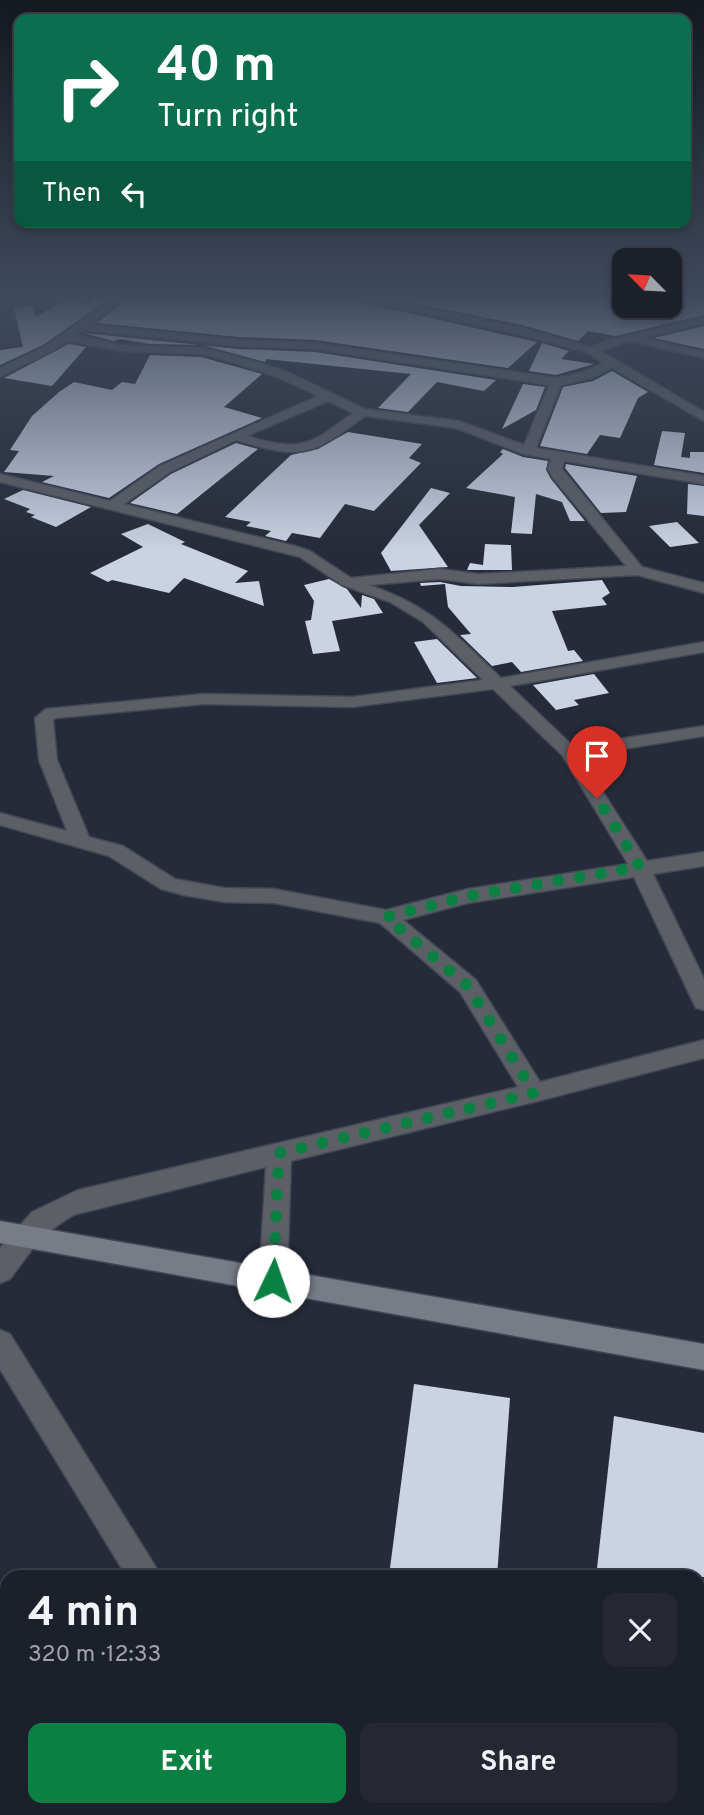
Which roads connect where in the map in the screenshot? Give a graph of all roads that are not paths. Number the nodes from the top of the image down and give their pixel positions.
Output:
1 (556, 382) edge
2 (298, 383) edge
3 (646, 383) edge
4 (327, 397) junction
5 (362, 412) junction
6 (704, 417) edge
7 (235, 436) junction
8 (528, 451) junction
9 (559, 456) junction
10 (0, 478) edge
11 (704, 480) edge
12 (112, 506) junction
13 (637, 570) junction
14 (347, 582) junction
15 (704, 587) edge
16 (704, 647) edge
17 (499, 683) junction
18 (704, 731) edge
19 (569, 752) junction
20 (0, 819) edge
21 (80, 840) junction
22 (704, 859) edge
23 (640, 867) junction
24 (386, 917) junction
25 (704, 1002) edge
26 (704, 1049) edge
27 (534, 1093) junction
28 (279, 1153) junction
29 (11, 1234) edge
30 (0, 1271) edge
31 (273, 1281) junction
32 (0, 1343) edge
33 (704, 1357) edge
34 (142, 1570) edge

1 - 8 street
2 - 4 street
3 - 6 street
4 - 5 street
4 - 7 street
5 - 7 street
5 - 8 street
7 - 12 street
8 - 9 street
9 - 11 street
9 - 13 street
10 - 12 street
12 - 14 street
13 - 14 street
13 - 15 street
14 - 17 street
16 - 17 street
17 - 19 street
17 - 21 street
18 - 19 street
19 - 23 street
20 - 21 street
21 - 24 street
22 - 23 street
23 - 24 street
23 - 25 street
24 - 27 street
26 - 27 street
27 - 28 street
28 - 29 street
28 - 31 street
29 - 30 street
29 - 31 street
31 - 33 street
32 - 34 street

